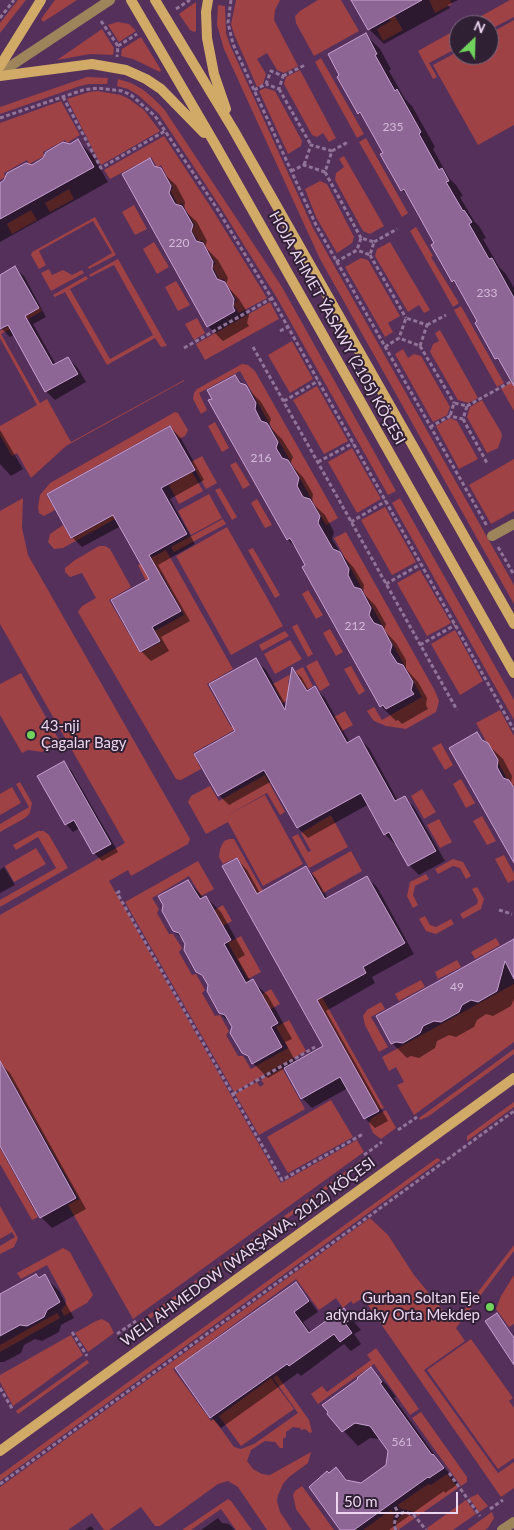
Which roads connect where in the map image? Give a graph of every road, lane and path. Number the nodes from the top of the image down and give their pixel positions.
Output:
1 (14, 0) edge
2 (41, 0) edge
3 (110, 0) edge
4 (131, 0) edge
5 (155, 0) edge
6 (208, 0) edge
7 (224, 2) dead end
8 (231, 2) edge
9 (94, 10) junction
10 (0, 18) edge
11 (305, 65) dead end
12 (0, 66) edge
13 (115, 67) junction
14 (0, 74) edge
15 (283, 76) junction
16 (266, 84) junction
17 (111, 89) junction
18 (279, 89) junction
19 (254, 90) junction
20 (63, 97) junction
21 (0, 118) edge
22 (232, 129) junction
23 (165, 131) junction
24 (348, 142) dead end
25 (215, 144) junction
26 (311, 145) junction
27 (332, 151) junction
28 (304, 165) junction
29 (291, 171) junction
30 (325, 172) junction
31 (397, 229) dead end
32 (361, 238) junction
33 (374, 242) junction
34 (357, 250) junction
35 (370, 255) junction
36 (336, 262) junction
37 (272, 298) junction
38 (446, 315) dead end
39 (406, 318) junction
40 (427, 325) junction
41 (288, 327) junction
42 (280, 331) dead end
43 (399, 338) junction
44 (420, 346) junction
45 (253, 347) dead end
46 (385, 347) junction
47 (184, 348) dead end
48 (514, 380) edge
49 (318, 381) junction
50 (284, 401) junction
51 (454, 403) junction
52 (467, 406) junction
53 (450, 416) junction
54 (463, 419) junction
55 (430, 427) junction
56 (353, 443) junction
57 (318, 462) junction
58 (487, 463) dead end
59 (386, 501) junction
60 (351, 522) junction
61 (514, 524) edge
62 (492, 536) junction
63 (421, 564) junction
64 (514, 575) edge
65 (386, 584) junction
66 (514, 624) edge
67 (455, 625) junction
68 (420, 645) junction
69 (514, 673) edge
70 (457, 710) dead end
71 (514, 730) edge
72 (120, 891) dead end
73 (499, 910) dead end
74 (512, 914) dead end
75 (315, 1047) dead end
76 (514, 1078) edge
77 (232, 1094) junction
78 (514, 1111) edge
79 (417, 1117) dead end
80 (398, 1130) dead end
81 (363, 1134) dead end
82 (382, 1142) dead end
83 (364, 1155) dead end
84 (136, 1321) dead end
85 (72, 1332) dead end
86 (117, 1334) dead end
87 (87, 1356) dead end
88 (0, 1388) edge
89 (13, 1410) dead end
90 (0, 1451) edge
91 (449, 1473) dead end
92 (0, 1484) edge
93 (504, 1500) dead end
94 (395, 1508) dead end
95 (490, 1509) dead end
96 (399, 1514) junction
97 (480, 1516) dead end
98 (514, 1522) edge
99 (396, 1530) edge
100 (426, 1530) edge
101 (502, 1530) edge

1 - 10 path
2 - 12 main road
3 - 9 street
4 - 25 main road, HOJA AHMET ÝASAWY (2105) KÖÇESI
5 - 22 main road, HOJA AHMET ÝASAWY (2105) KÖÇESI
6 - 22 main road
7 - 8 path
8 - 19 path
9 - 13 path
9 - 14 street
11 - 15 path
13 - 14 main road
13 - 17 path
13 - 25 main road
15 - 16 path
15 - 18 path
16 - 18 path
16 - 19 path
17 - 20 path
17 - 23 path
18 - 26 path
19 - 29 path
20 - 21 path
20 - 23 path
22 - 66 main road, HOJA AHMET ÝASAWY (2105) KÖÇESI
23 - 37 path
24 - 27 path
25 - 69 main road, HOJA AHMET ÝASAWY (2105) KÖÇESI
26 - 27 path
26 - 28 path
27 - 30 path
28 - 29 path
28 - 30 path
29 - 36 path
30 - 32 path
31 - 33 path
32 - 33 path
32 - 34 path
33 - 35 path
34 - 35 path
34 - 36 path
35 - 39 path
36 - 46 path
37 - 41 path
37 - 47 path
38 - 40 path
39 - 40 path
39 - 43 path
40 - 44 path
41 - 42 path
41 - 49 path
43 - 44 path
43 - 46 path
44 - 51 path
45 - 50 path
46 - 55 path
48 - 52 path
49 - 50 path
49 - 56 path
50 - 57 path
51 - 52 path
51 - 53 path
52 - 54 path
53 - 54 path
53 - 55 path
54 - 58 path
55 - 62 path
56 - 57 path
56 - 59 path
57 - 60 path
59 - 60 path
59 - 63 path
60 - 65 path
61 - 62 street
62 - 64 path
63 - 65 path
63 - 67 path
65 - 68 path
67 - 68 path
67 - 71 path
68 - 70 path
72 - 77 path
73 - 74 path
75 - 77 path
76 - 90 main road, WELI AHMEDOW (WARŞAWA, 2012) KÖÇESI
77 - 81 path
78 - 92 path
79 - 80 path
82 - 83 path
84 - 86 path
85 - 87 path
88 - 89 path
91 - 97 path
93 - 95 path
94 - 96 path
96 - 99 path
96 - 100 path
98 - 101 street

